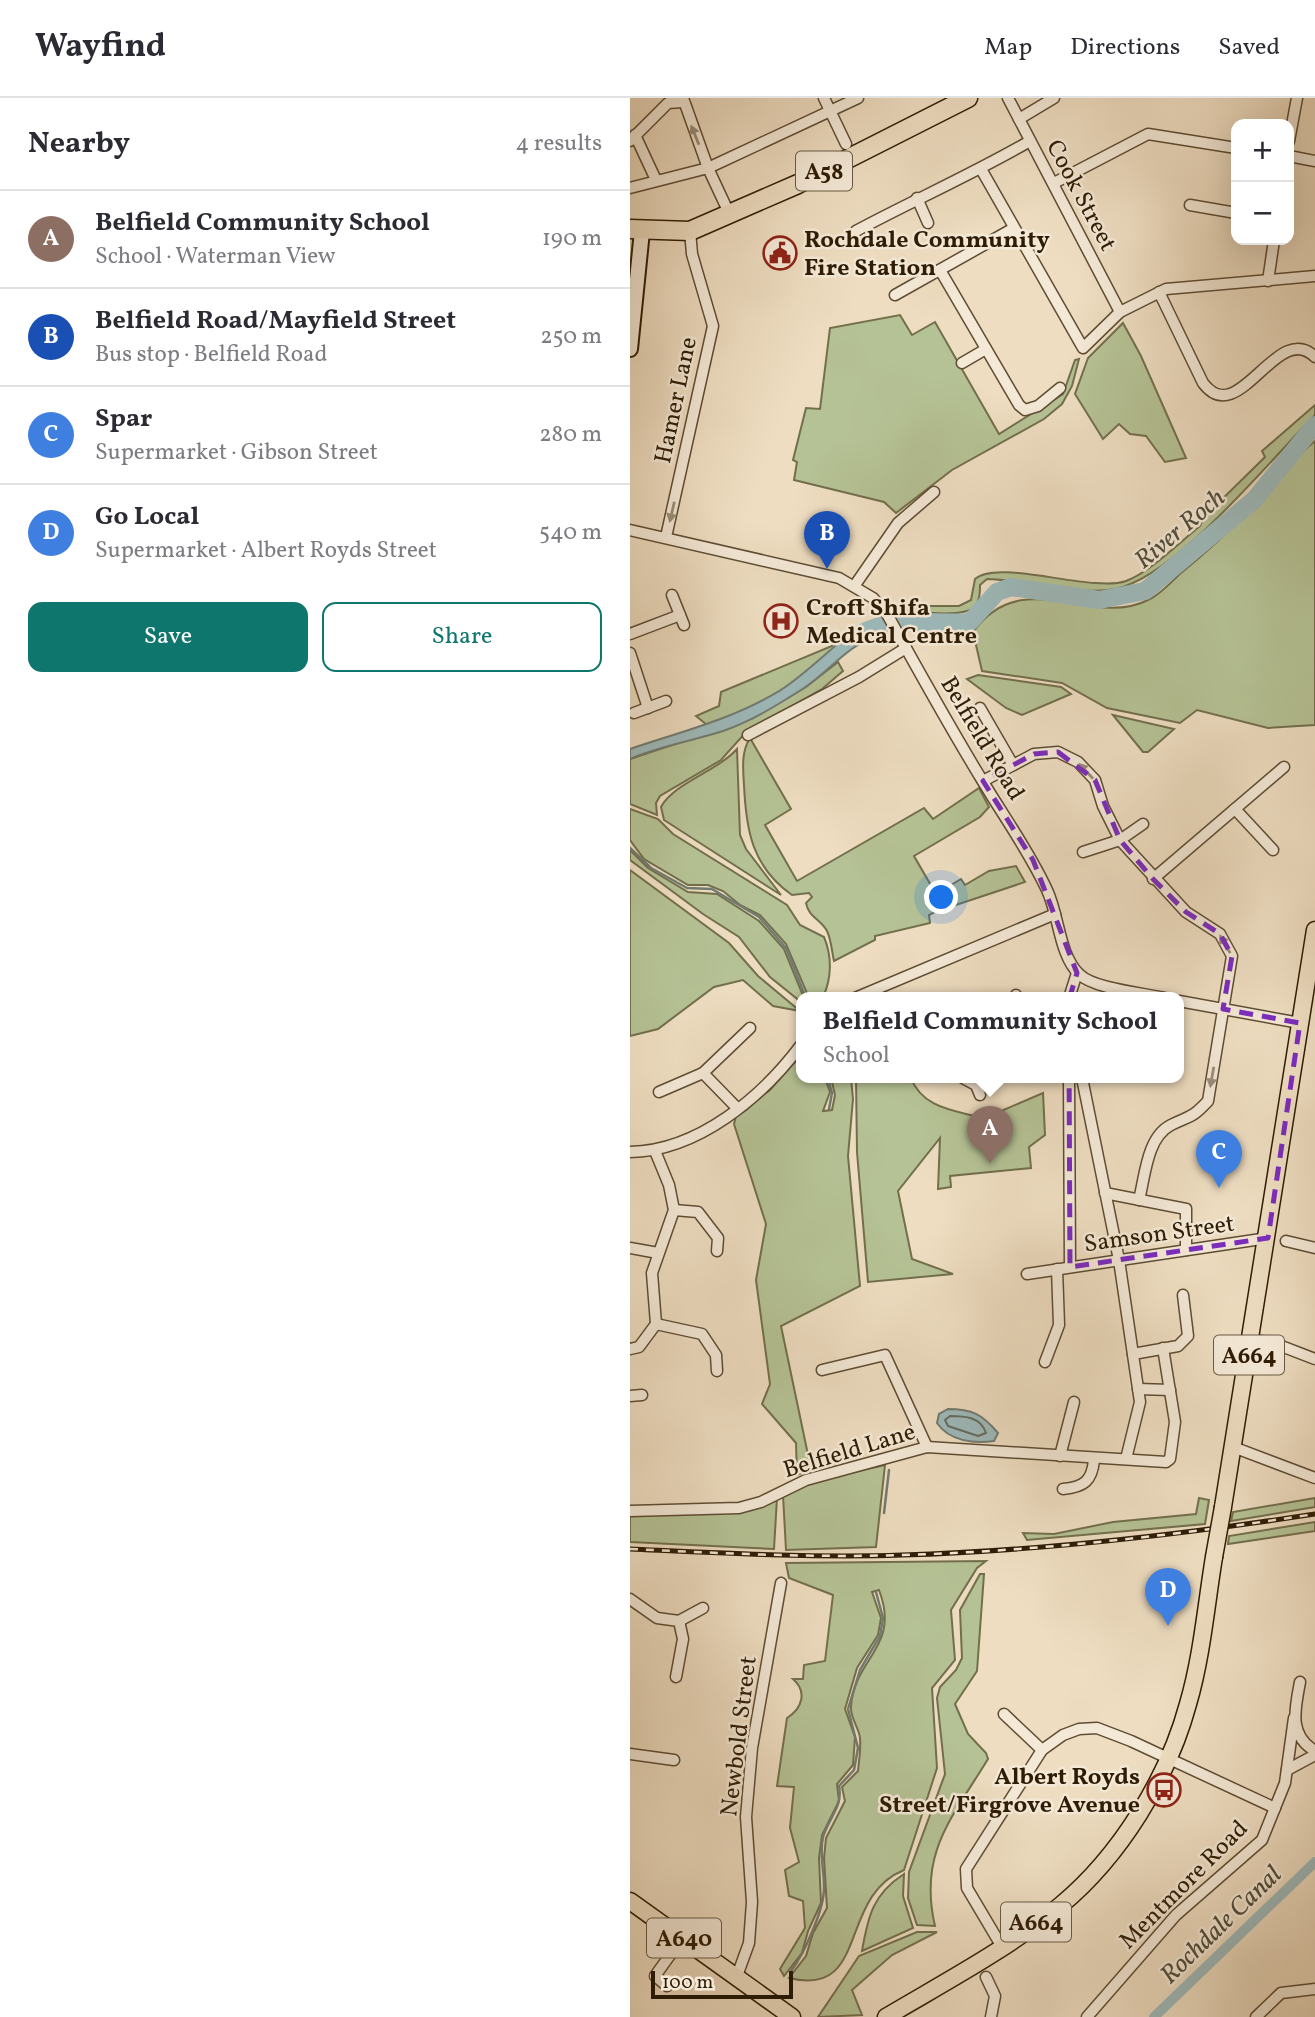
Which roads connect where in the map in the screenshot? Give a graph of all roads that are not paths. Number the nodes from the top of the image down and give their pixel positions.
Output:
1 (824, 98) edge
2 (858, 98) edge
3 (1008, 98) edge
4 (1054, 98) edge
5 (1297, 98) edge
6 (682, 100) edge
7 (959, 100) edge
8 (831, 112) junction
9 (1020, 119) junction
10 (1293, 119) edge
11 (633, 138) edge
12 (1030, 141) junction
13 (846, 144) dead end
14 (1231, 147) edge
15 (1294, 157) edge
16 (1315, 161) edge
17 (708, 168) junction
18 (981, 169) junction
19 (656, 180) junction
20 (1054, 183) junction
21 (630, 188) edge
22 (917, 198) junction
23 (1189, 205) dead end
24 (1231, 212) edge
25 (729, 213) junction
26 (928, 223) dead end
27 (1014, 228) junction
28 (636, 230) edge
29 (690, 231) junction
30 (856, 231) dead end
31 (1273, 245) edge
32 (940, 270) junction
33 (1315, 276) edge
34 (1268, 281) junction
35 (1159, 292) junction
36 (895, 295) dead end
37 (1120, 312) junction
38 (630, 349) edge
39 (986, 349) junction
40 (1315, 357) edge
41 (962, 363) dead end
42 (1060, 388) dead end
43 (934, 492) dead end
44 (630, 530) edge
45 (666, 537) junction
46 (855, 586) junction
47 (672, 595) dead end
48 (630, 634) edge
49 (906, 648) junction
50 (630, 653) edge
51 (666, 701) dead end
52 (648, 708) junction
53 (980, 708) dead end
54 (634, 713) dead end
55 (748, 735) dead end
56 (1013, 765) junction
57 (1284, 767) dead end
58 (983, 781) junction
59 (1235, 809) junction
60 (1143, 824) dead end
61 (1120, 840) junction
62 (1273, 850) dead end
63 (1083, 852) dead end
64 (1153, 879) junction
65 (1055, 914) junction
66 (1315, 930) edge
67 (1312, 963) edge
68 (1082, 976) junction
69 (869, 992) edge
70 (1073, 992) edge
71 (1142, 992) edge
72 (1184, 1001) edge
73 (1223, 1009) junction
74 (1300, 1023) junction
75 (750, 1028) dead end
76 (796, 1051) edge
77 (703, 1073) junction
78 (974, 1083) edge
79 (1069, 1083) edge
80 (1083, 1083) edge
81 (659, 1092) dead end
82 (980, 1095) dead end
83 (737, 1108) junction
84 (655, 1151) junction
85 (630, 1152) edge
86 (1105, 1193) junction
87 (1139, 1200) junction
88 (674, 1210) junction
89 (1268, 1238) junction
90 (1286, 1241) dead end
91 (630, 1248) edge
92 (1315, 1248) edge
93 (1186, 1250) junction
94 (717, 1251) dead end
95 (658, 1253) junction
96 (1119, 1260) junction
97 (1070, 1267) junction
98 (1057, 1269) junction
99 (1027, 1274) dead end
100 (1183, 1295) dead end
101 (656, 1324) junction
102 (1251, 1339) junction
103 (1163, 1348) junction
104 (630, 1349) edge
105 (1133, 1354) junction
106 (1315, 1359) edge
107 (1045, 1363) dead end
108 (822, 1370) dead end
109 (717, 1371) dead end
110 (1138, 1389) junction
111 (1170, 1390) junction
112 (642, 1395) dead end
113 (630, 1396) edge
114 (1073, 1402) dead end
115 (928, 1447) junction
116 (1233, 1447) junction
117 (1060, 1456) junction
118 (1126, 1459) junction
119 (1094, 1460) junction
120 (1315, 1478) edge
121 (1063, 1489) dead end
122 (630, 1511) edge
123 (780, 1583) dead end
124 (630, 1599) edge
125 (703, 1608) dead end
126 (678, 1621) junction
127 (676, 1677) dead end
128 (1300, 1682) dead end
129 (1004, 1714) dead end
130 (1294, 1718) junction
131 (1042, 1750) junction
132 (1315, 1753) edge
133 (630, 1754) edge
134 (1168, 1756) junction
135 (674, 1759) dead end
136 (1287, 1770) junction
137 (1275, 1808) junction
138 (630, 1900) edge
139 (683, 1937) junction
140 (1002, 1947) junction
141 (737, 1976) junction
142 (986, 1977) dead end
143 (667, 1986) dead end
144 (1315, 1989) edge
145 (789, 2016) edge
146 (886, 2017) edge
147 (991, 2017) edge
148 (1087, 2017) edge
149 (1256, 2017) edge

1 - 8 street
2 - 8 street
3 - 9 street, Cook Street
4 - 9 street
5 - 10 street
6 - 11 street
17 -> 6 street
7 - 25 highway, A58
8 - 13 street
8 - 17 street
9 - 12 street, Cook Street
11 - 19 street
12 - 18 street
12 - 20 street, Cook Street
14 - 20 street
15 - 16 street
17 - 19 street
17 - 25 street
18 - 22 street
18 - 27 street
19 - 21 street
20 - 37 street, Cook Street
22 - 26 street
22 - 30 street
23 - 24 street
25 - 29 highway, A58
27 - 32 street
27 - 37 street
28 - 29 highway, A58
28 - 38 main road
29 -> 45 street, Hamer Lane
31 - 34 street
32 - 36 street
32 - 39 street
33 - 34 street
34 - 35 street
35 - 37 street
35 - 40 street
39 - 41 street
39 - 42 street
43 - 46 street
44 - 45 street, Belfield Road
45 - 46 street, Belfield Road
46 - 49 street, Belfield Road
47 - 48 street
49 - 55 street
49 - 58 street, Belfield Road
50 - 52 street
51 - 52 street
52 - 54 street
53 - 56 street
56 - 58 street
61 -> 56 street
57 - 59 street
58 - 65 street, Belfield Road
59 - 62 street
59 - 64 street
60 - 61 street
61 - 63 street
61 - 64 street
73 -> 64 street
65 - 68 street, Belfield Road
65 - 69 street
66 - 67 main road, A664
67 - 74 main road, A664
68 - 70 street
68 - 71 street
72 - 73 street
73 - 74 street
73 -> 87 street
74 - 89 main road, A664
75 - 77 street
76 - 83 street
77 - 81 street
77 - 83 street
78 - 82 street
79 - 97 street
80 - 86 street
83 - 84 street
84 - 85 street
84 - 88 street
86 - 87 street
86 - 96 street
87 - 93 street
88 - 94 street
88 - 95 street
89 - 93 street, Samson Street
89 - 102 main road, A664
90 - 92 street
91 - 95 street
93 - 96 street, Samson Street
95 - 101 street
96 - 97 street, Samson Street
96 - 105 street
97 - 98 street, Samson Street
98 - 99 street, Samson Street
98 - 107 street, Samson Street
100 - 103 street
101 - 104 street
101 - 109 street
102 - 106 street
102 - 116 main road, A664
103 - 105 street
103 - 111 street
105 - 110 street
108 - 115 street
110 - 111 street
110 - 118 street
111 - 118 street, Belfield Lane
112 - 113 street
114 - 117 street
115 - 117 street, Belfield Lane
115 - 122 street, Belfield Lane
116 - 120 street
116 - 134 main road, A664, bridge
117 - 119 street, Belfield Lane
118 - 119 street, Belfield Lane
119 - 121 street
123 - 141 street, Newbold Street
124 - 126 street
125 - 126 street
126 - 127 street
128 - 130 street, Mentmore Road
129 - 131 street
130 - 132 street
130 - 136 street, Mentmore Road
131 - 134 street
131 - 140 street
132 - 136 street
133 - 135 street
134 - 137 street
134 - 140 main road, A664
136 - 137 street, Mentmore Road
137 - 148 street, Mentmore Road
138 - 139 main road, A640
139 - 141 main road, A640
139 - 143 street
140 - 146 main road, A664
141 - 145 main road, A640
142 - 147 street
144 - 149 street

